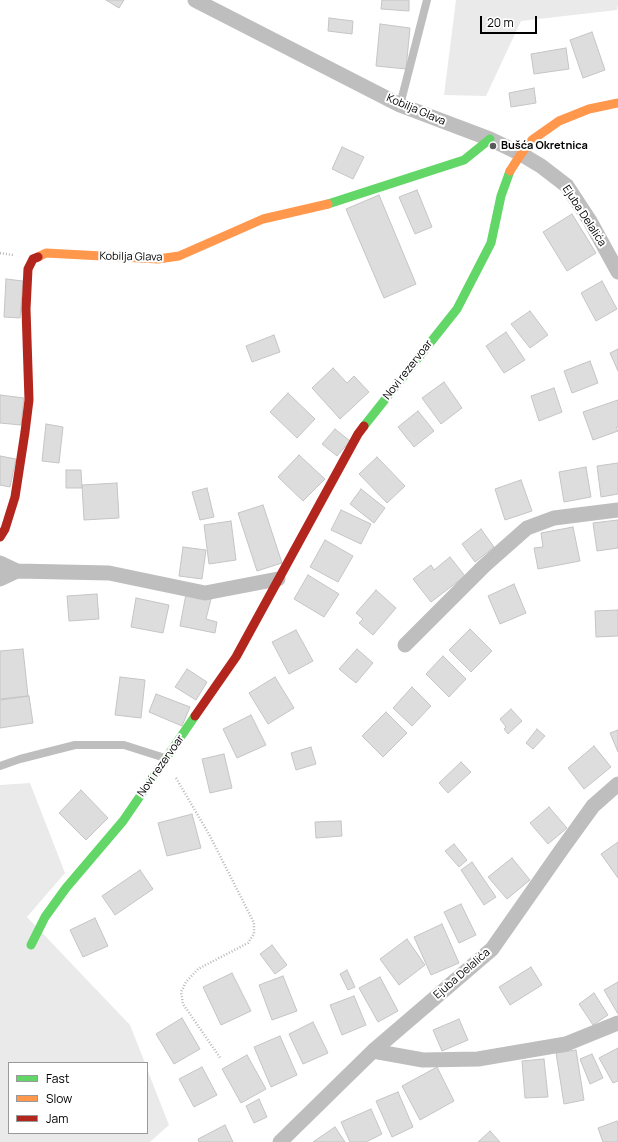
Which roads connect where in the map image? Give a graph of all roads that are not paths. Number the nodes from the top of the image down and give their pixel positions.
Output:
1 (195, 0) edge
2 (427, 0) edge
3 (618, 103) edge
4 (400, 105) junction
5 (490, 139) junction
6 (521, 154) junction
7 (618, 272) edge
8 (618, 510) edge
9 (0, 537) edge
10 (0, 563) edge
11 (17, 571) junction
12 (0, 579) edge
13 (278, 579) junction
14 (405, 645) dead end
15 (166, 759) junction
16 (0, 766) edge
17 (618, 784) edge
18 (31, 945) dead end
19 (618, 1023) edge
20 (373, 1051) junction
21 (280, 1142) edge

1 - 4 street, Kobilja Glava
2 - 4 lane
3 - 6 street
4 - 5 street, Kobilja Glava
5 - 6 street, Kobilja Glava
5 - 9 street, Kobilja Glava
6 - 7 street, Ejuba Delalića
6 - 13 street, Novi rezervoar
8 - 14 street
10 - 11 street
11 - 12 street
11 - 13 street
13 - 15 street, Novi rezervoar
15 - 16 lane
15 - 18 street, Novi rezervoar
17 - 20 street, Ejuba Delalića
19 - 20 street
20 - 21 street, Ejuba Delalića

